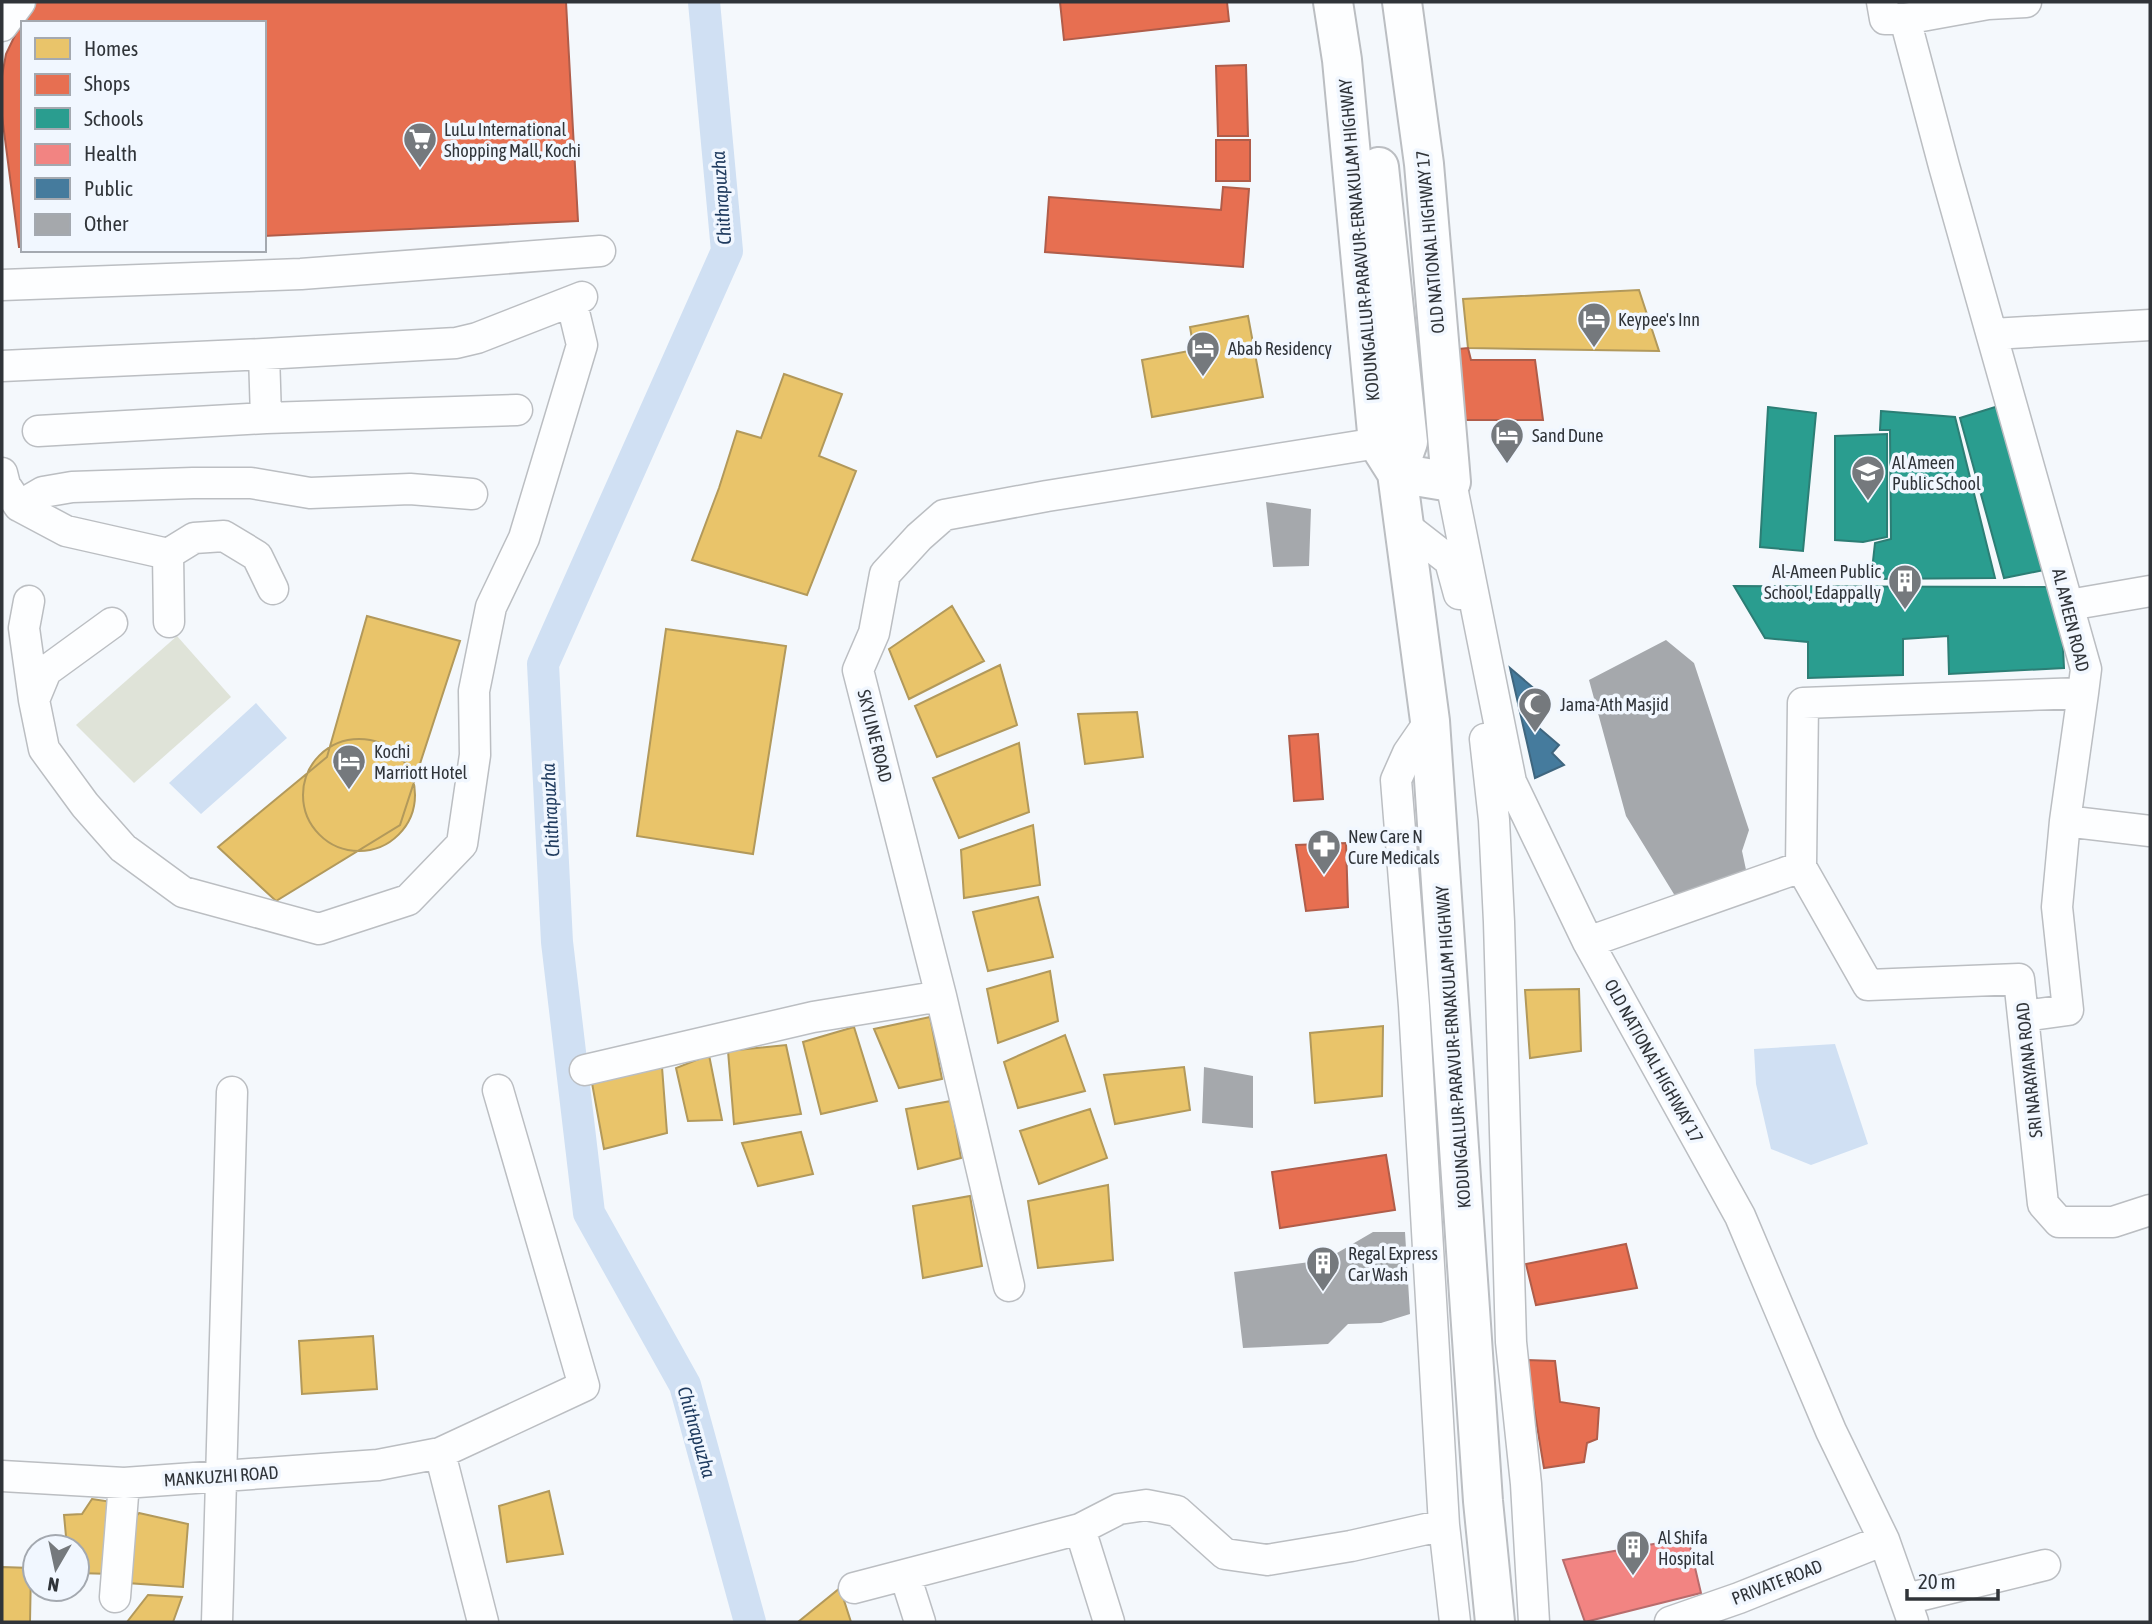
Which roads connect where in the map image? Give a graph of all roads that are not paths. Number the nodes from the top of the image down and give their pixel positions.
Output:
1 (20, 2) edge
2 (1334, 2) edge
3 (1361, 2) edge
4 (1402, 2) edge
5 (2026, 2) edge
6 (1894, 10) edge
7 (2, 26) edge
8 (600, 251) dead end
9 (2, 285) edge
10 (2150, 325) edge
11 (1992, 334) junction
12 (264, 354) junction
13 (2, 366) edge
14 (517, 411) dead end
15 (266, 418) junction
16 (38, 431) dead end
17 (1388, 458) junction
18 (2, 473) edge
19 (1451, 482) junction
20 (472, 494) dead end
21 (19, 506) junction
22 (1405, 526) junction
23 (168, 554) junction
24 (273, 589) dead end
25 (2150, 591) edge
26 (29, 601) dead end
27 (2069, 605) junction
28 (169, 622) dead end
29 (112, 623) dead end
30 (2083, 693) junction
31 (34, 700) junction
32 (1430, 722) junction
33 (2065, 821) junction
34 (2150, 831) edge
35 (1801, 867) junction
36 (1588, 942) junction
37 (941, 996) junction
38 (2023, 1016) junction
39 (585, 1070) dead end
40 (498, 1090) dead end
41 (232, 1092) dead end
42 (2150, 1210) edge
43 (1009, 1286) dead end
44 (440, 1453) junction
45 (2, 1476) edge
46 (220, 1476) junction
47 (124, 1483) junction
48 (1444, 1525) junction
49 (1080, 1529) junction
50 (1884, 1541) junction
51 (2045, 1565) dead end
52 (905, 1575) junction
53 (854, 1588) dead end
54 (115, 1597) dead end
55 (1909, 1611) edge
56 (217, 1622) edge
57 (483, 1622) edge
58 (920, 1622) edge
59 (1109, 1622) edge
60 (1455, 1622) edge
61 (1495, 1622) edge
62 (1534, 1622) edge
63 (1670, 1622) edge

1 - 7 street
2 - 17 main road, KODUNGALLUR-PARAVUR-ERNAKULAM HIGHWAY
3 - 17 main road, KODUNGALLUR-PARAVUR-ERNAKULAM HIGHWAY
4 - 19 main road, OLD NATIONAL HIGHWAY 17
5 - 6 street, AL AMEEN ROAD
6 - 11 street, AL AMEEN ROAD
8 - 9 street
10 - 11 street
11 - 27 street, AL AMEEN ROAD
12 - 13 street
12 - 15 street
12 - 31 street
14 - 15 street
15 - 16 street
17 - 19 main road
17 - 22 main road, KODUNGALLUR-PARAVUR-ERNAKULAM HIGHWAY
17 - 37 street, SKYLINE ROAD
18 - 21 street
19 - 36 street, OLD NATIONAL HIGHWAY 17
20 - 21 street
21 - 23 street
22 - 32 main road, KODUNGALLUR-PARAVUR-ERNAKULAM HIGHWAY
22 - 62 street
23 - 24 street
23 - 28 street
25 - 27 street
26 - 31 street
27 - 30 street, AL AMEEN ROAD
29 - 31 street
30 - 33 street
30 - 35 street, AL AMEEN ROAD
32 - 48 street
32 - 61 main road, KODUNGALLUR-PARAVUR-ERNAKULAM HIGHWAY
33 - 34 street
33 - 38 street
35 - 36 street
35 - 38 street, SRI NARAYANA ROAD
36 - 50 street, OLD NATIONAL HIGHWAY 17
37 - 39 street
37 - 43 street, SKYLINE ROAD
38 - 42 street, SRI NARAYANA ROAD
40 - 44 street, MANKUZHI ROAD
41 - 46 street
44 - 46 street, MANKUZHI ROAD
44 - 57 street
45 - 47 street, MANKUZHI ROAD
46 - 47 street, MANKUZHI ROAD
46 - 56 street
47 - 54 street
48 - 49 street
48 - 60 street
49 - 52 street
49 - 59 street
50 - 55 street, OLD NATIONAL HIGHWAY 17
50 - 63 street, PRIVATE ROAD
51 - 55 street
52 - 53 street
52 - 58 street

